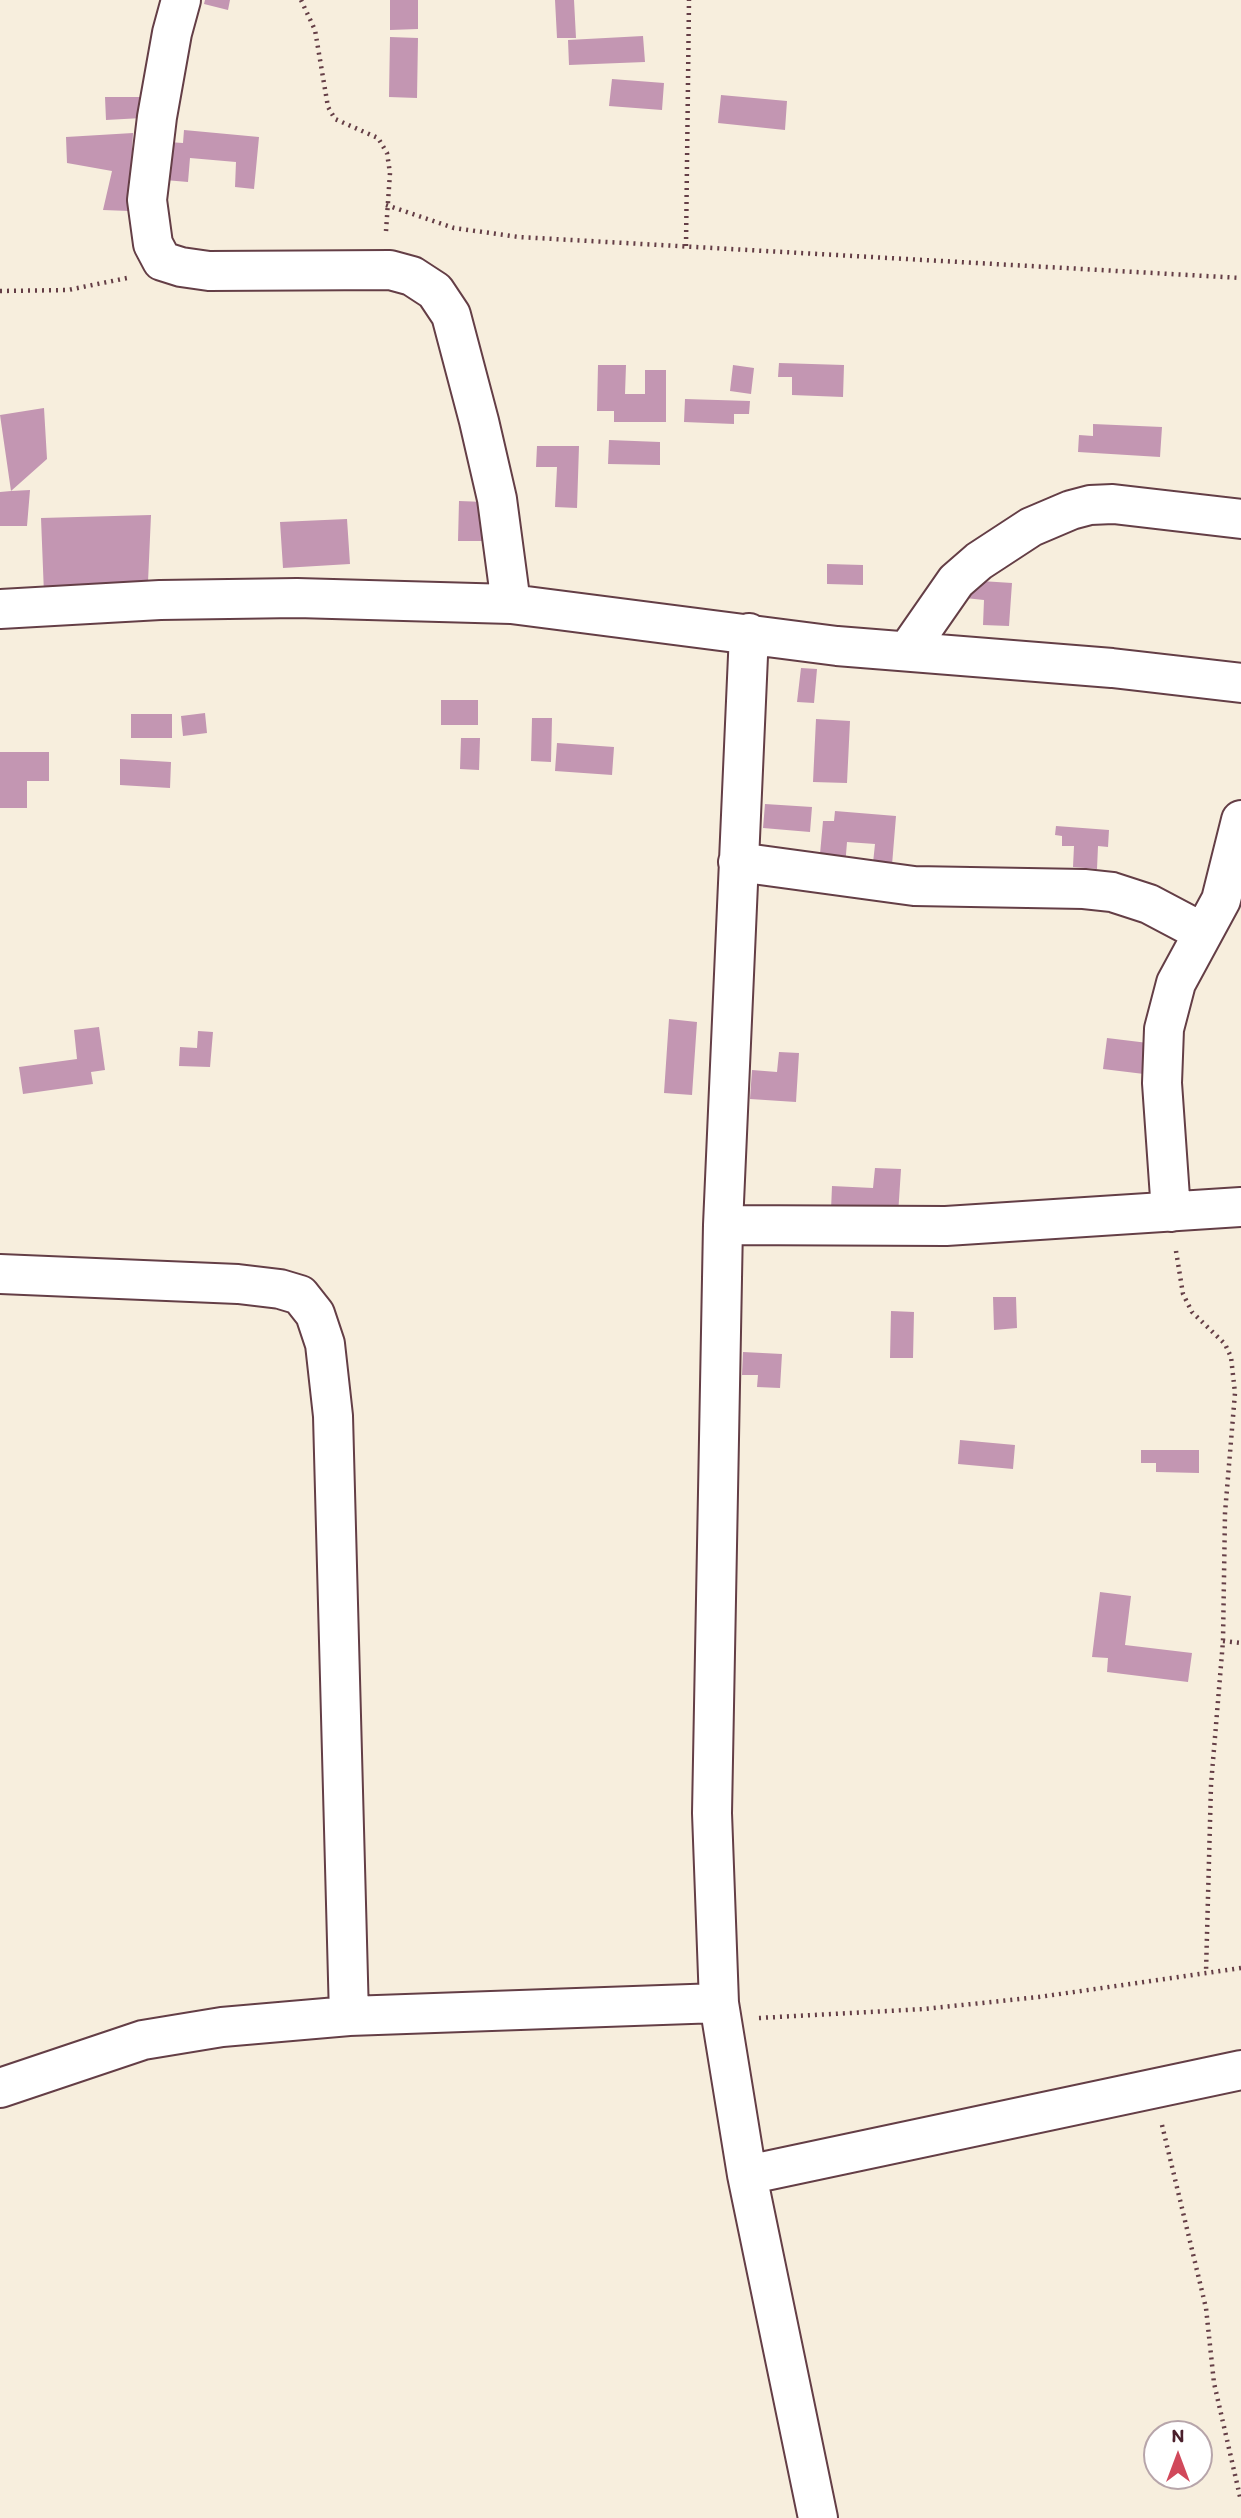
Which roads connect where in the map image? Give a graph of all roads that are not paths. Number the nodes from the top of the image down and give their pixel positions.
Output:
1 (181, 0) edge
2 (1241, 519) edge
3 (511, 604) junction
4 (0, 609) edge
5 (748, 633) junction
6 (908, 650) junction
7 (1241, 684) edge
8 (1241, 820) edge
9 (738, 862) junction
10 (1202, 932) junction
11 (1241, 1207) edge
12 (1171, 1212) junction
13 (723, 1225) junction
14 (0, 1274) edge
15 (720, 2011) junction
16 (349, 2016) junction
17 (1241, 2070) edge
18 (0, 2088) edge
19 (747, 2175) junction
20 (818, 2518) edge

1 - 3 street
2 - 6 street
3 - 4 street
3 - 5 street
5 - 6 street
5 - 9 street
6 - 7 street
8 - 10 street
9 - 10 street
9 - 13 street
10 - 12 street
11 - 12 street
12 - 13 street
13 - 15 street
14 - 16 street
15 - 16 street
15 - 19 street
16 - 18 street
17 - 19 street
19 - 20 street

